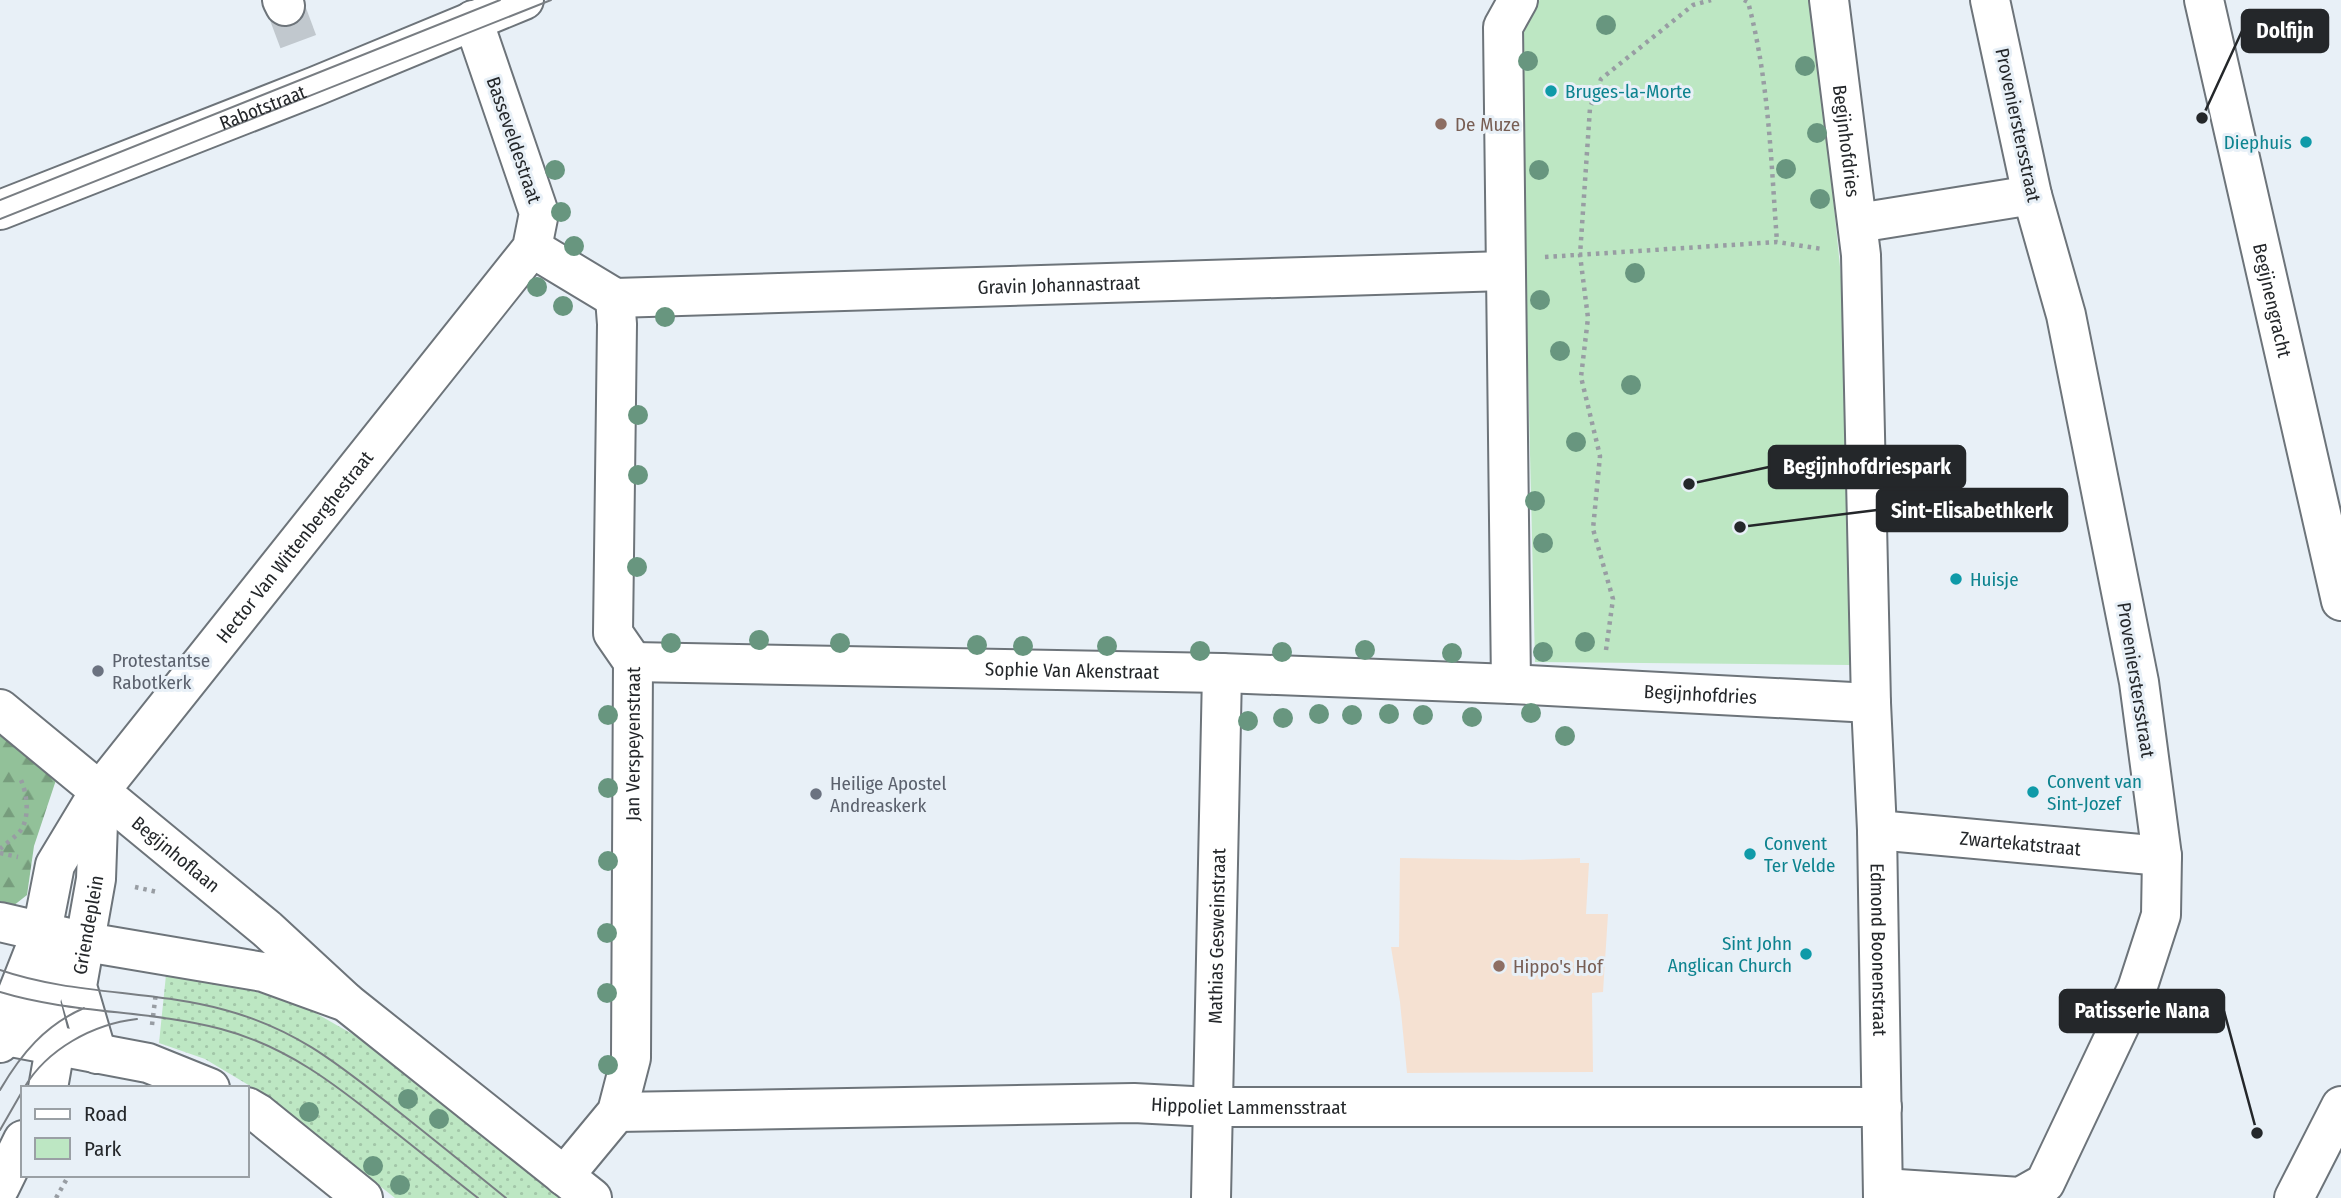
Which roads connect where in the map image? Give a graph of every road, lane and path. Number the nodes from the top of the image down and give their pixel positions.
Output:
1 (524, 0) edge
2 (1518, 0) edge
3 (1711, 0) edge
4 (1744, 0) edge
5 (1829, 0) edge
6 (2204, 0) edge
7 (1993, 9) edge
8 (473, 20) junction
9 (2032, 195) junction
10 (0, 210) edge
11 (1859, 239) junction
12 (1777, 242) junction
13 (532, 248) junction
14 (1580, 255) junction
15 (1505, 271) junction
16 (615, 298) junction
17 (2341, 601) edge
18 (633, 662) junction
19 (1222, 673) junction
20 (1511, 684) junction
21 (1601, 690) junction
22 (1871, 703) junction
23 (0, 709) edge
24 (17, 770) dead end
25 (99, 792) junction
26 (1877, 830) junction
27 (0, 849) edge
28 (2162, 856) junction
29 (0, 922) edge
30 (42, 931) junction
31 (86, 942) junction
32 (346, 1002) junction
33 (1, 1038) edge
34 (70, 1049) junction
35 (48, 1086) edge
36 (205, 1086) edge
37 (2341, 1106) edge
38 (1211, 1107) junction
39 (1882, 1107) junction
40 (248, 1108) edge
41 (617, 1112) junction
42 (21, 1144) edge
43 (68, 1177) edge
44 (0, 1187) edge
45 (578, 1187) edge
46 (1883, 1193) edge
47 (56, 1198) edge
48 (363, 1198) edge
49 (1210, 1198) edge
50 (2294, 1198) edge

1 - 8 street, Rabotstraat
2 - 15 street
3 - 14 path
4 - 12 path
5 - 11 street, Begijnhofdries
6 - 17 street, Begijnengracht
7 - 9 street, Provenierstersstraat
8 - 10 street, Rabotstraat
8 - 13 street, Basseveldestraat
9 - 11 street
9 - 28 street, Provenierstersstraat
11 - 12 path
11 - 22 street, Begijnhofdries
12 - 14 path
13 - 16 street
13 - 25 street, Hector Van Wittenberghestraat
14 - 15 path
14 - 21 path
15 - 16 street, Gravin Johannastraat
15 - 20 street
16 - 18 street, Jan Verspeyenstraat
18 - 19 street, Sophie Van Akenstraat
18 - 41 street, Jan Verspeyenstraat
19 - 20 street, Sophie Van Akenstraat
19 - 38 street, Mathias Gesweinstraat
20 - 21 street, Begijnhofdries
21 - 22 street, Begijnhofdries
22 - 26 street, Edmond Boonenstraat
23 - 25 street, Begijnhoflaan
24 - 27 path
25 - 30 street, Hector Van Wittenberghestraat
25 - 31 street, Griendeplein
25 - 32 street, Begijnhoflaan
26 - 28 street, Zwartekatstraat
26 - 39 street, Edmond Boonenstraat
28 - 46 street, Provenierstersstraat
29 - 30 street, Begijnhoflaan
30 - 31 street, Begijnhoflaan
30 - 33 street
30 - 34 street, Griendeplein
31 - 32 street, Begijnhoflaan
31 - 34 street, Griendeplein
32 - 45 street, Begijnhoflaan
33 - 34 street
34 - 35 street, Griendeplein
34 - 36 street
37 - 50 street
38 - 39 street, Hippoliet Lammensstraat
38 - 41 street, Hippoliet Lammensstraat
38 - 49 street, Mathias Gesweinstraat
39 - 46 street, Edmond Boonenstraat
40 - 48 street
41 - 45 street, Jan Verspeyenstraat
42 - 44 street
43 - 47 path

